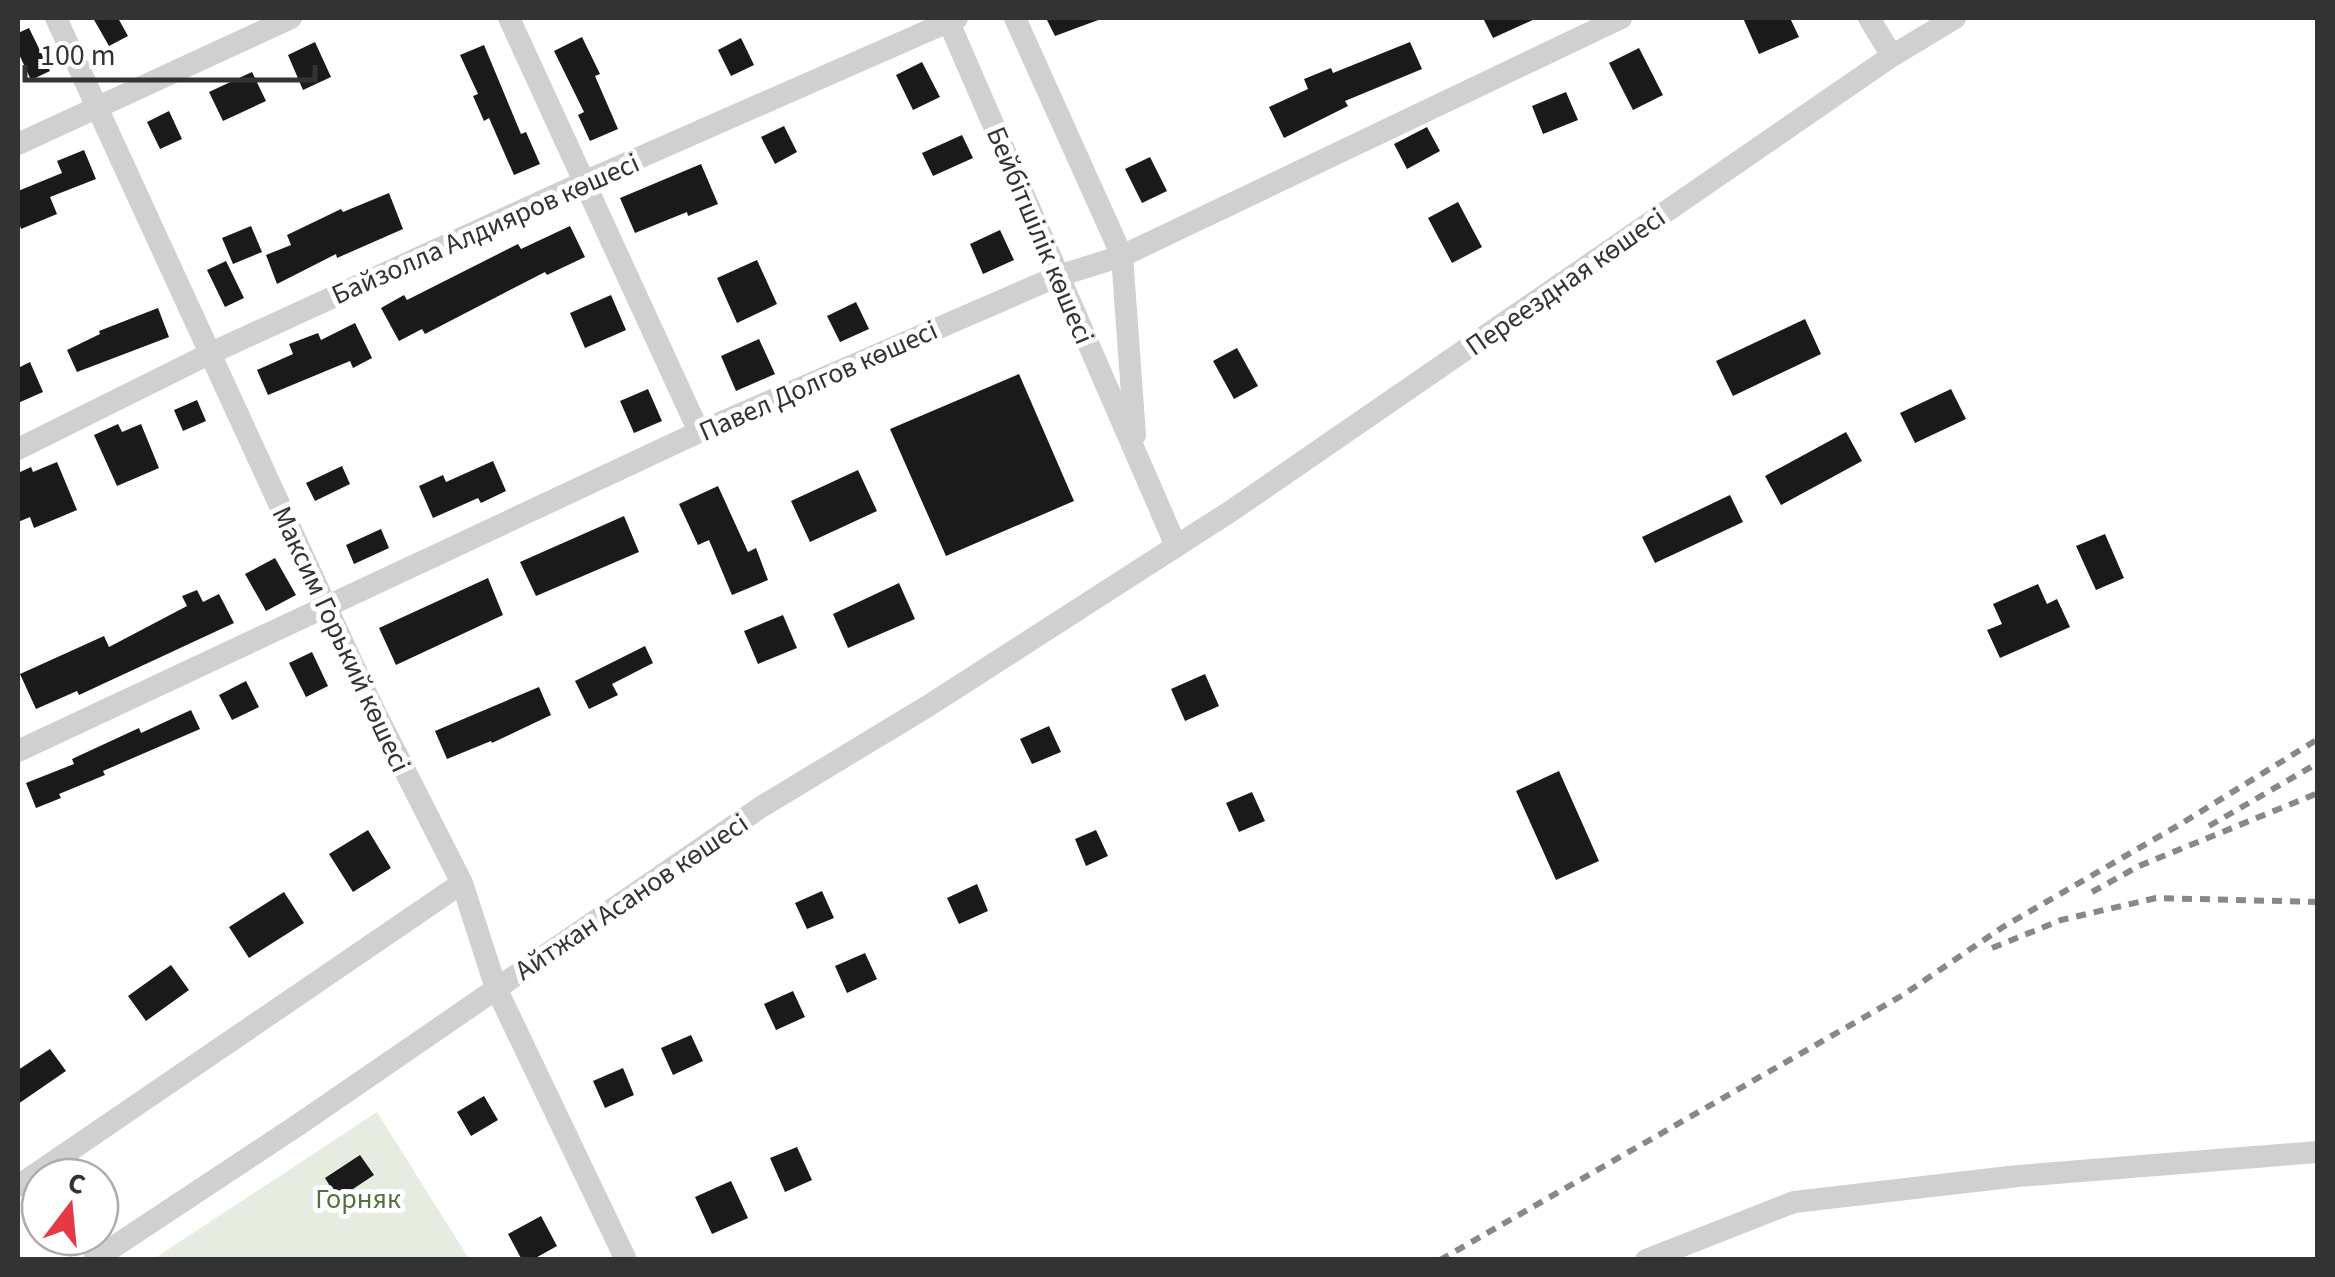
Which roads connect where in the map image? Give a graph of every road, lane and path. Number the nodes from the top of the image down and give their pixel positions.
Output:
1 (56, 18) edge
2 (291, 18) edge
3 (509, 18) edge
4 (1015, 18) edge
5 (1621, 18) edge
6 (1869, 18) edge
7 (1955, 18) edge
8 (951, 19) edge
9 (1892, 56) junction
10 (98, 107) junction
11 (18, 144) edge
12 (584, 182) junction
13 (1122, 256) junction
14 (1058, 276) junction
15 (210, 354) junction
16 (699, 432) junction
17 (18, 449) edge
18 (1136, 451) junction
19 (1176, 546) junction
20 (326, 606) junction
21 (18, 751) edge
22 (462, 883) junction
23 (496, 988) junction
24 (2318, 1152) edge
25 (18, 1186) edge
26 (94, 1260) edge
27 (626, 1260) edge
28 (1646, 1260) edge

1 - 10 street, Максим Горький көшесі
2 - 10 street
3 - 12 street
4 - 13 street, Бейбітшілік көшесі
5 - 13 street, Павел Долгов көшесі
6 - 9 street
7 - 9 street, Переездная көшесі
8 - 12 street, Байзолла Алдияров көшесі
8 - 14 street, Бейбітшілік көшесі
9 - 19 street, Переездная көшесі
10 - 11 street
10 - 15 street, Максим Горький көшесі
12 - 15 street, Байзолла Алдияров көшесі
12 - 16 street
13 - 14 street, Павел Долгов көшесі
13 - 18 street, Бейбітшілік көшесі
14 - 16 street, Павел Долгов көшесі
14 - 18 street, Бейбітшілік көшесі
15 - 17 street, Байзолла Алдияров көшесі
15 - 20 street, Максим Горький көшесі
16 - 20 street, Павел Долгов көшесі
18 - 19 street, Бейбітшілік көшесі
19 - 23 street, Айтжан Асанов көшесі
20 - 21 street, Павел Долгов көшесі
20 - 22 street, Максим Горький көшесі
22 - 23 street, Максим Горький көшесі
22 - 25 street
23 - 26 street, Айтжан Асанов көшесі
23 - 27 street, Максим Горький көшесі
24 - 28 street

